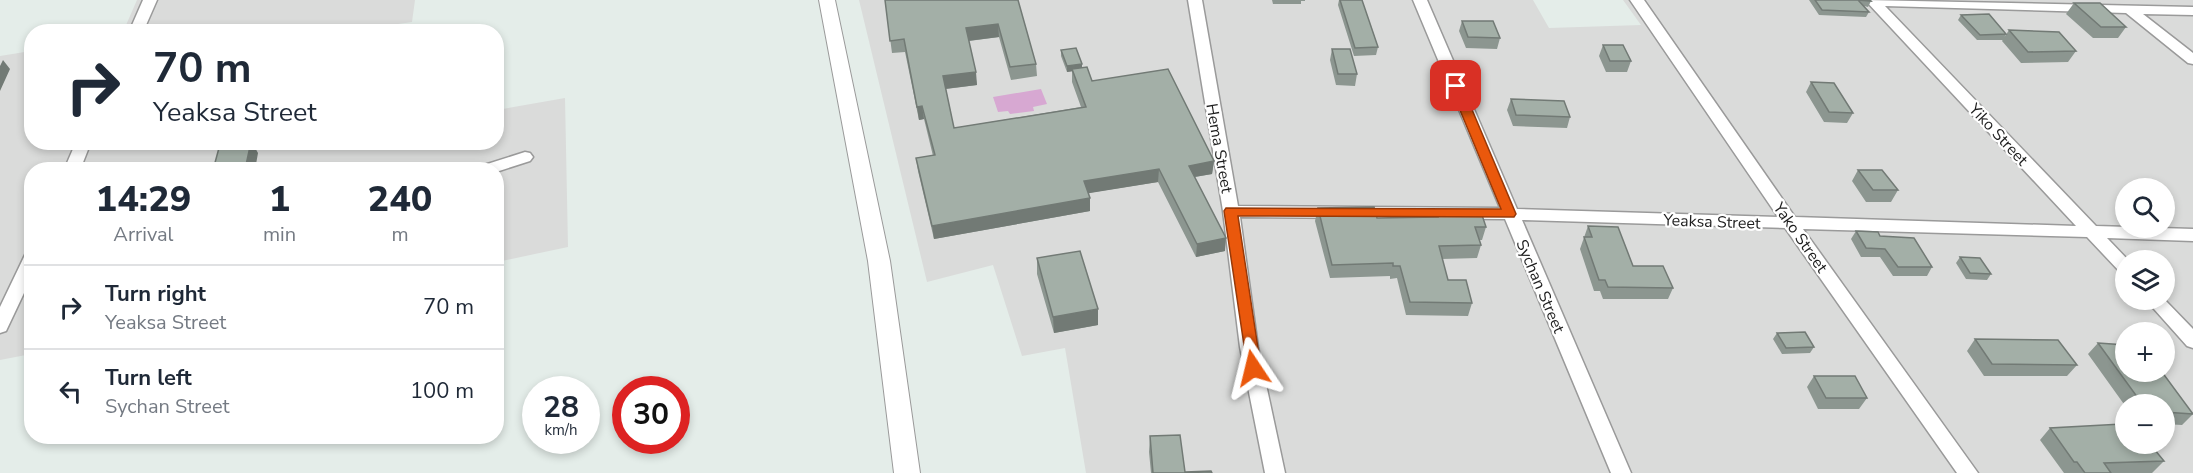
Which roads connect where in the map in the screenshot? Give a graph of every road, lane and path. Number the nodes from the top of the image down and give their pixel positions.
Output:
1 (150, 0) edge
2 (827, 0) edge
3 (1195, 0) edge
4 (1420, 0) edge
5 (1637, 0) edge
6 (2118, 0) edge
7 (1873, 1) edge
8 (2129, 9) junction
9 (2193, 11) edge
10 (140, 24) edge
11 (2193, 60) edge
12 (525, 157) dead end
13 (504, 164) edge
14 (1231, 211) junction
15 (1510, 214) junction
16 (1791, 224) junction
17 (2092, 232) junction
18 (2193, 235) edge
19 (2115, 256) edge
20 (24, 274) edge
21 (2164, 310) edge
22 (0, 326) edge
23 (2193, 341) edge
24 (907, 473) edge
25 (1275, 473) edge
26 (1621, 473) edge
27 (1968, 473) edge

1 - 10 street
2 - 24 street
3 - 14 street, Hema Street
4 - 15 street, Sychan Street
5 - 16 street, Yako Street
6 - 8 street
7 - 8 street
7 - 17 street, Yiko Street
8 - 9 street
8 - 11 street
12 - 13 street
14 - 15 street, Yeaksa Street
14 - 25 street, Hema Street
15 - 16 street, Yeaksa Street
15 - 26 street, Sychan Street
16 - 17 street, Yeaksa Street
16 - 27 street, Yako Street
17 - 18 street, Yeaksa Street
17 - 19 street, Yiko Street
20 - 22 street
21 - 23 street

